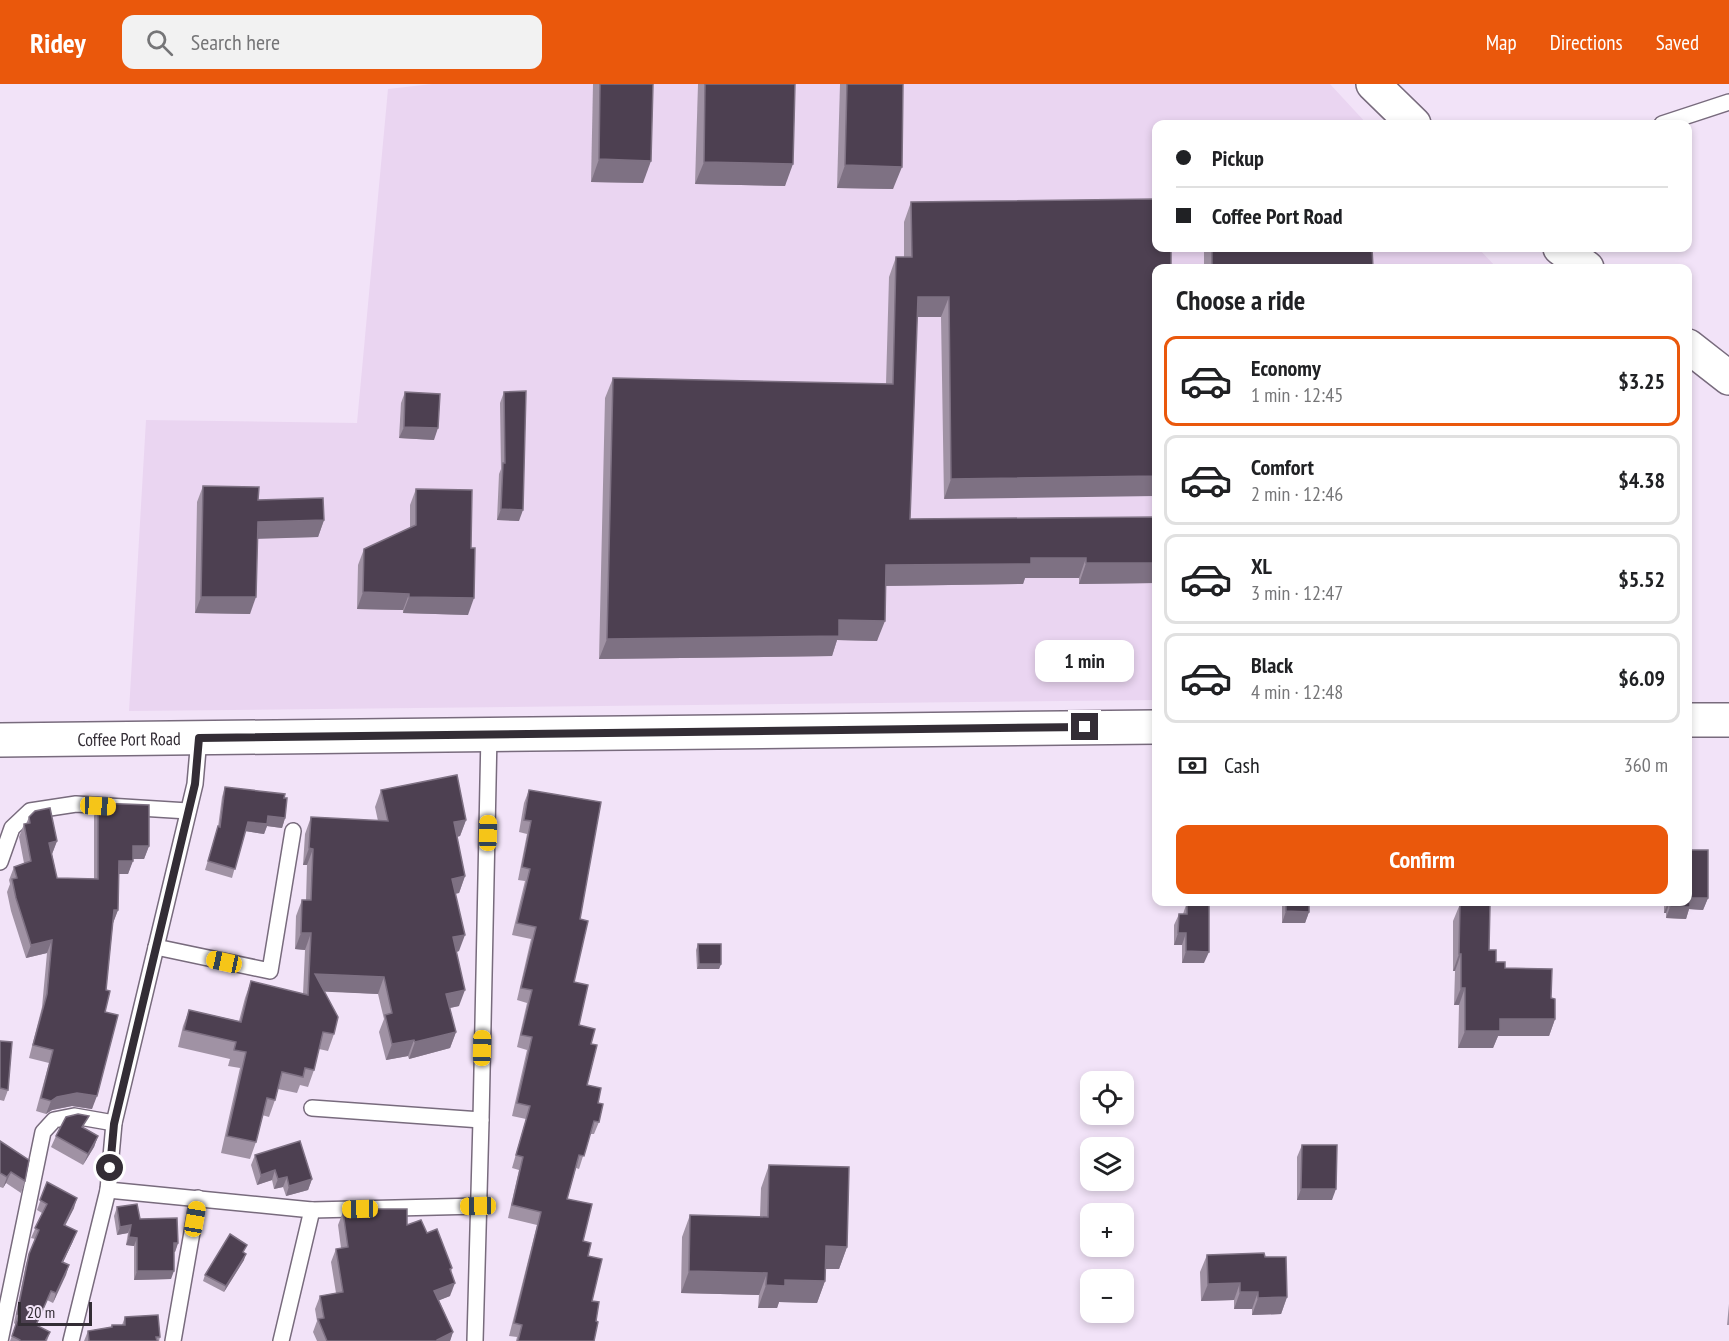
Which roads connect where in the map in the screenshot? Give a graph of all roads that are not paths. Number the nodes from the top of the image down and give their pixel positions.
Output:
1 (1373, 84) edge
2 (1729, 102) edge
3 (1410, 120) edge
4 (1674, 120) edge
5 (1565, 252) edge
6 (1582, 264) edge
7 (1692, 349) edge
8 (1729, 378) edge
9 (1692, 720) edge
10 (1729, 720) edge
11 (1152, 727) edge
12 (489, 734) junction
13 (199, 738) junction
14 (0, 740) edge
15 (188, 812) junction
16 (293, 831) dead end
17 (0, 862) edge
18 (156, 947) junction
19 (312, 1108) dead end
20 (481, 1120) junction
21 (114, 1124) junction
22 (108, 1190) junction
23 (198, 1198) junction
24 (478, 1206) junction
25 (312, 1210) junction
26 (0, 1341) edge
27 (70, 1341) edge
28 (173, 1341) edge
29 (281, 1341) edge
30 (475, 1341) edge

1 - 3 street
2 - 4 lane
5 - 6 street
7 - 8 street
9 - 10 street
11 - 12 street, Coffee Port Road
12 - 13 street, Coffee Port Road
12 - 20 lane
13 - 14 street, Coffee Port Road
13 - 15 lane
15 - 17 lane
15 - 18 lane
16 - 18 lane
18 - 21 lane
19 - 20 lane
20 - 24 lane
21 - 22 lane
21 - 26 lane
22 - 23 lane
22 - 27 lane
23 - 25 lane
23 - 28 lane
24 - 25 lane
24 - 30 lane
25 - 29 lane

